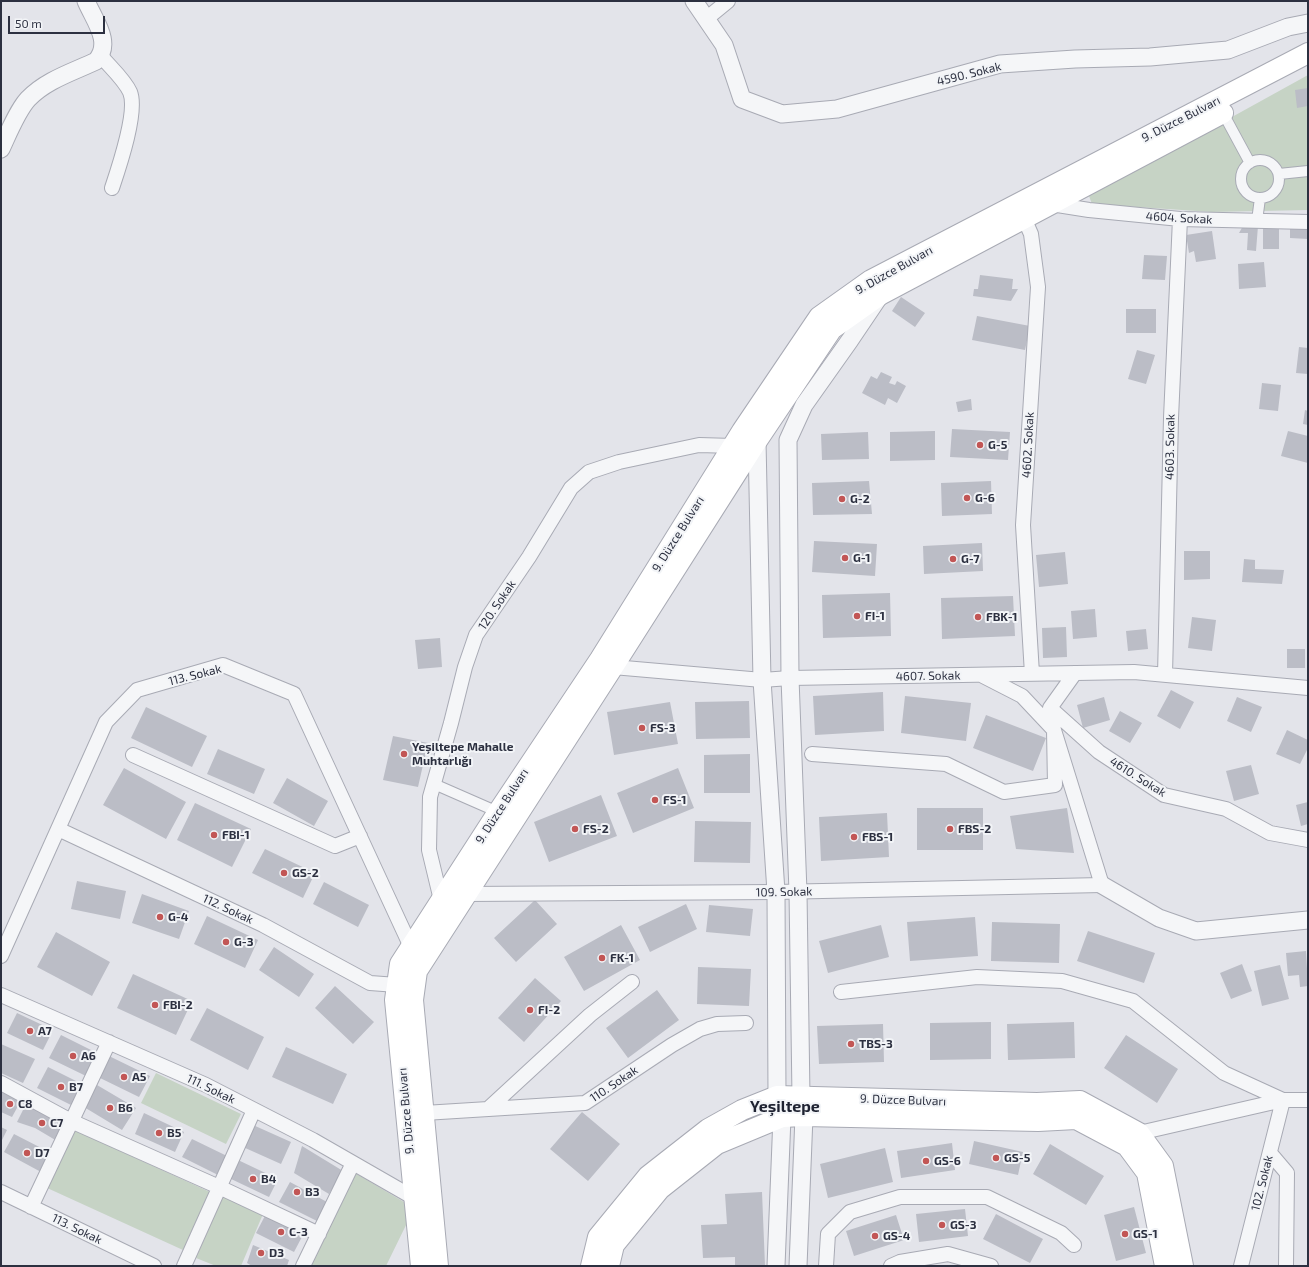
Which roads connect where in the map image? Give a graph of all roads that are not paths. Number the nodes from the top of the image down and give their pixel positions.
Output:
1 (86, 1) edge
2 (694, 1) edge
3 (728, 1) edge
4 (706, 19) junction
5 (1308, 23) edge
6 (1308, 53) edge
7 (101, 56) junction
8 (1308, 67) edge
9 (1223, 113) junction
10 (1, 149) edge
11 (1250, 162) junction
12 (1308, 171) edge
13 (1279, 174) junction
14 (112, 188) dead end
15 (1260, 198) junction
16 (1051, 204) junction
17 (1024, 218) junction
18 (1180, 220) junction
19 (1257, 221) junction
20 (1308, 222) edge
21 (880, 295) junction
22 (757, 441) junction
23 (733, 446) junction
24 (613, 667) junction
25 (1075, 673) junction
26 (1032, 674) junction
27 (981, 675) junction
28 (1165, 675) junction
29 (790, 678) junction
30 (762, 680) junction
31 (1308, 688) edge
32 (1050, 708) junction
33 (1054, 730) junction
34 (812, 754) dead end
35 (133, 755) dead end
36 (434, 784) junction
37 (498, 812) junction
38 (58, 829) junction
39 (360, 836) junction
40 (1308, 840) edge
41 (1102, 885) junction
42 (776, 892) junction
43 (798, 892) junction
44 (466, 894) junction
45 (441, 900) junction
46 (1308, 920) edge
47 (411, 947) junction
48 (1, 956) edge
49 (632, 982) dead end
50 (397, 985) junction
51 (841, 992) dead end
52 (1, 995) edge
53 (746, 1023) dead end
54 (109, 1042) junction
55 (1, 1084) edge
56 (777, 1096) junction
57 (1283, 1100) junction
58 (1308, 1100) edge
59 (803, 1106) junction
60 (488, 1109) junction
61 (254, 1110) junction
62 (424, 1112) junction
63 (782, 1117) junction
64 (71, 1121) junction
65 (1139, 1133) junction
66 (1270, 1154) junction
67 (353, 1163) junction
68 (219, 1187) junction
69 (1, 1192) edge
70 (414, 1198) junction
71 (31, 1207) junction
72 (319, 1234) junction
73 (1074, 1245) dead end
74 (154, 1266) edge
75 (184, 1266) edge
76 (304, 1266) edge
77 (421, 1266) edge
78 (438, 1266) edge
79 (591, 1266) edge
80 (609, 1266) edge
81 (776, 1266) edge
82 (798, 1266) edge
83 (826, 1266) edge
84 (892, 1266) edge
85 (991, 1266) edge
86 (1165, 1266) edge
87 (1183, 1266) edge
88 (1241, 1266) edge
89 (1286, 1266) edge

1 - 7 street
2 - 4 street, 4590. Sokak
3 - 4 street
4 - 5 street, 4590. Sokak
6 - 23 main road, 9. Düzce Bulvarı
7 - 10 street
7 - 14 street
8 - 9 main road, 9. Düzce Bulvarı
9 - 11 street
9 - 16 main road, 9. Düzce Bulvarı
11 - 13 street
11 - 15 street
12 - 13 street
13 - 15 street
15 - 19 street
16 - 17 main road, 9. Düzce Bulvarı
16 - 18 street, 4604. Sokak
17 - 21 main road, 9. Düzce Bulvarı
17 - 26 street, 4602. Sokak
18 - 19 street, 4604. Sokak
18 - 28 street, 4603. Sokak
19 - 20 street, 4604. Sokak
21 - 22 main road, 9. Düzce Bulvarı
21 - 29 street
22 - 24 main road, 9. Düzce Bulvarı
22 - 30 street
23 - 36 street, 120. Sokak
23 - 37 main road, 9. Düzce Bulvarı
24 - 30 street, 4607. Sokak
24 - 44 main road, 9. Düzce Bulvarı
25 - 26 street, 4607. Sokak
25 - 28 street, 4607. Sokak
25 - 32 street
26 - 27 street, 4607. Sokak
27 - 29 street, 4607. Sokak
27 - 33 street
28 - 31 street, 4607. Sokak
29 - 30 street, 4607. Sokak
29 - 43 street
30 - 42 street
32 - 33 street
32 - 40 street, 4610. Sokak
33 - 34 street
33 - 41 street
35 - 39 street
36 - 37 street
36 - 45 street, 120. Sokak
37 - 45 main road, 9. Düzce Bulvarı
38 - 39 street, 113. Sokak
38 - 48 street, 113. Sokak
38 - 50 street, 112. Sokak
39 - 47 street, 113. Sokak
41 - 43 street, 109. Sokak
41 - 46 street
42 - 43 street, 109. Sokak
42 - 44 street, 109. Sokak
42 - 56 street
43 - 59 street
44 - 62 main road, 9. Düzce Bulvarı
45 - 47 main road, 9. Düzce Bulvarı
47 - 50 main road, 9. Düzce Bulvarı
49 - 60 street
50 - 70 main road, 9. Düzce Bulvarı
51 - 57 street
52 - 54 street, 111. Sokak
53 - 60 street, 110. Sokak
54 - 61 street, 111. Sokak
54 - 64 street
55 - 64 street
56 - 59 main road, 9. Düzce Bulvarı
56 - 79 main road, 9. Düzce Bulvarı
57 - 58 street
57 - 65 street
57 - 66 street, 102. Sokak
59 - 63 main road, 9. Düzce Bulvarı
59 - 65 main road, 9. Düzce Bulvarı
59 - 82 street
59 - 86 main road, 9. Düzce Bulvarı
60 - 62 street, 110. Sokak
61 - 67 street, 111. Sokak
61 - 68 street
62 - 78 main road, 9. Düzce Bulvarı
63 - 80 main road, 9. Düzce Bulvarı
63 - 81 street
64 - 68 street
64 - 71 street
65 - 87 main road, 9. Düzce Bulvarı
66 - 88 street, 102. Sokak
66 - 89 street
67 - 70 street, 111. Sokak
67 - 72 street
68 - 72 street
68 - 75 street
69 - 71 street, 113. Sokak
70 - 77 main road, 9. Düzce Bulvarı
71 - 74 street, 113. Sokak
72 - 76 street
73 - 83 street
84 - 85 street

